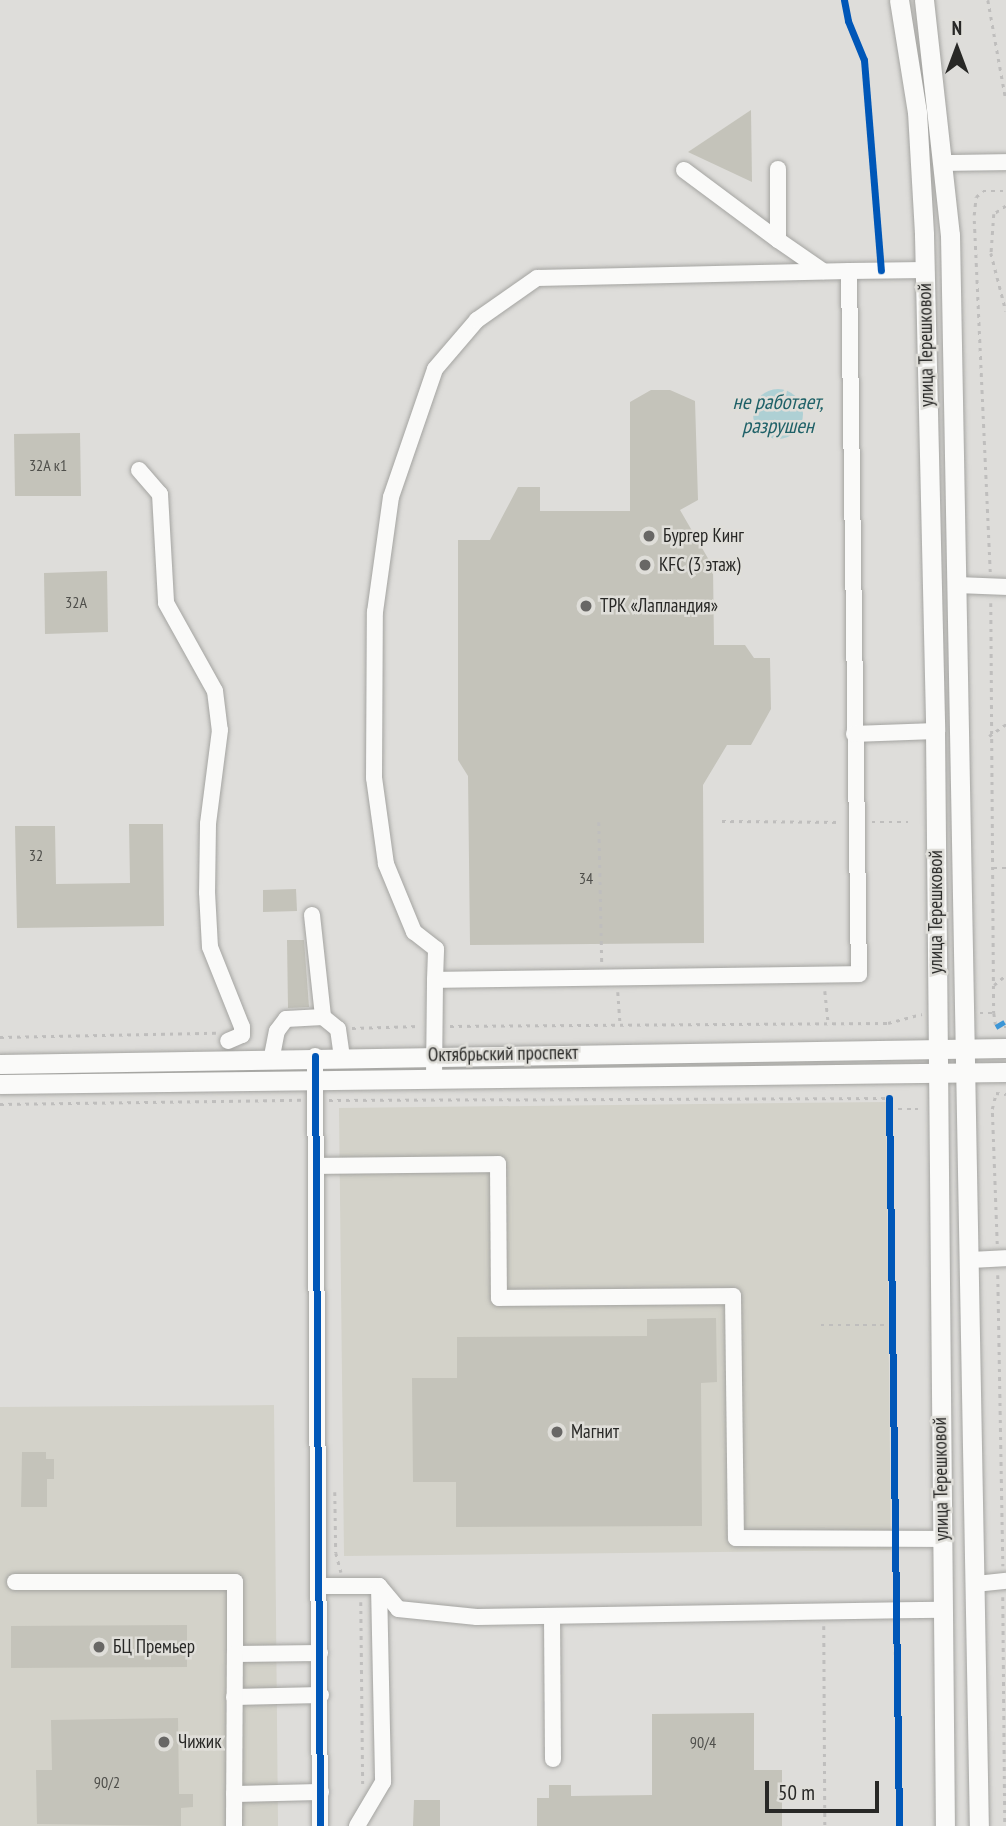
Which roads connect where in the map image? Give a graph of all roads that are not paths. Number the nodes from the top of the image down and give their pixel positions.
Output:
1 (899, 0) edge
2 (924, 0) edge
3 (1006, 162) edge
4 (945, 163) junction
5 (778, 169) dead end
6 (684, 170) dead end
7 (778, 240) junction
8 (925, 270) junction
9 (823, 271) junction
10 (849, 271) junction
11 (139, 470) dead end
12 (959, 585) junction
13 (1006, 587) edge
14 (935, 731) junction
15 (854, 734) junction
16 (312, 915) dead end
17 (435, 979) junction
18 (323, 1017) junction
19 (1006, 1048) edge
20 (936, 1049) junction
21 (964, 1049) junction
22 (435, 1055) junction
23 (272, 1056) junction
24 (314, 1056) junction
25 (342, 1056) junction
26 (245, 1058) junction
27 (0, 1064) edge
28 (1006, 1072) edge
29 (936, 1073) junction
30 (966, 1073) junction
31 (434, 1078) junction
32 (315, 1079) junction
33 (0, 1084) edge
34 (317, 1166) junction
35 (969, 1259) junction
36 (1003, 1260) edge
37 (942, 1539) junction
38 (1005, 1581) edge
39 (15, 1582) dead end
40 (975, 1584) junction
41 (321, 1586) junction
42 (379, 1586) junction
43 (943, 1610) junction
44 (552, 1616) junction
45 (320, 1653) junction
46 (234, 1654) junction
47 (321, 1695) junction
48 (234, 1698) junction
49 (554, 1759) dead end
50 (321, 1792) junction
51 (234, 1794) junction
52 (234, 1826) edge
53 (320, 1826) edge
54 (357, 1826) edge
55 (945, 1826) edge
56 (979, 1826) edge

1 - 8 main road, улица Терешковой
2 - 4 main road, улица Терешковой
3 - 4 street
4 - 12 main road, улица Терешковой
5 - 7 street
6 - 7 street
7 - 9 street
8 - 10 street
8 - 14 main road, улица Терешковой
9 - 10 street
9 - 17 street
10 - 15 street
11 - 26 street
12 - 13 street
12 - 21 main road, улица Терешковой
14 - 15 street
14 - 20 main road, улица Терешковой
15 - 17 street
16 - 18 street
17 - 22 street
18 - 23 street
18 - 25 street
19 - 21 main road, Октябрьский проспект
20 - 21 main road, Октябрьский проспект
20 - 22 main road, Октябрьский проспект
20 - 29 main road, улица Терешковой
21 - 30 main road, улица Терешковой
22 - 25 main road, Октябрьский проспект
22 - 31 street
23 - 24 main road, Октябрьский проспект
23 - 26 main road, Октябрьский проспект
24 - 25 main road, Октябрьский проспект
24 - 32 street
26 - 27 main road, Октябрьский проспект
28 - 30 main road, Октябрьский проспект
29 - 30 main road, Октябрьский проспект
29 - 31 main road, Октябрьский проспект
29 - 37 main road, улица Терешковой
30 - 35 main road, улица Терешковой
31 - 32 main road, Октябрьский проспект
32 - 33 main road, Октябрьский проспект
32 - 34 street
34 - 37 street
34 - 41 street
35 - 36 street
35 - 40 main road, улица Терешковой
37 - 43 main road, улица Терешковой
38 - 40 street
39 - 46 street
40 - 56 main road, улица Терешковой
41 - 42 street
41 - 45 street
42 - 44 street
42 - 54 street
43 - 44 street
43 - 55 main road, улица Терешковой
44 - 49 street
45 - 46 street
45 - 47 street
46 - 48 street
47 - 48 street
47 - 50 street
48 - 51 street
50 - 51 street
50 - 53 street
51 - 52 street

